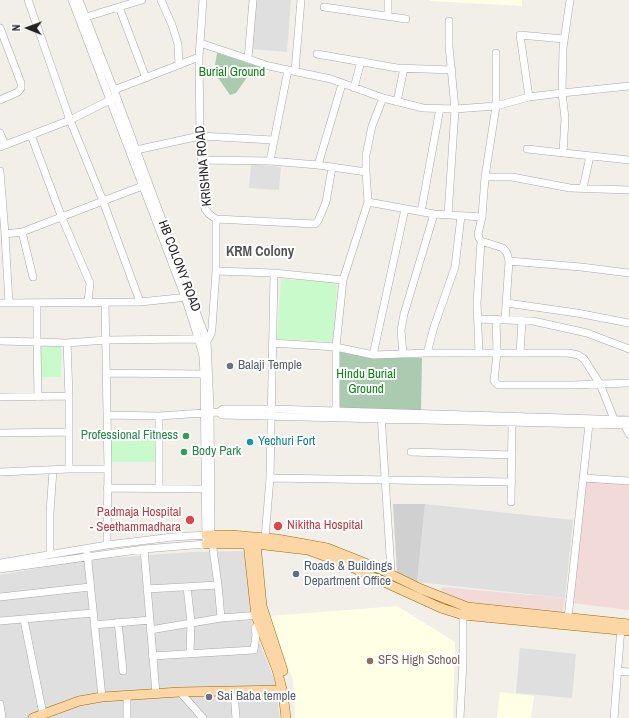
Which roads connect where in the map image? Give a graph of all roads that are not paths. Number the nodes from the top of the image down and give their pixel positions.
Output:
1 (28, 0) edge
2 (72, 0) edge
3 (79, 0) edge
4 (142, 0) edge
5 (161, 0) edge
6 (203, 0) edge
7 (253, 0) edge
8 (301, 0) edge
9 (388, 0) edge
10 (570, 0) edge
11 (122, 4) edge
12 (324, 7) dead end
13 (388, 16) junction
14 (86, 18) junction
15 (406, 19) dead end
16 (449, 21) dead end
17 (0, 28) edge
18 (564, 39) junction
19 (200, 43) junction
20 (317, 54) dead end
21 (496, 54) dead end
22 (199, 57) junction
23 (248, 59) junction
24 (361, 61) junction
25 (179, 65) junction
26 (404, 68) junction
27 (291, 70) junction
28 (452, 70) junction
29 (146, 78) junction
30 (342, 84) junction
31 (629, 86) edge
32 (354, 88) junction
33 (562, 93) junction
34 (114, 95) junction
35 (529, 97) junction
36 (383, 98) junction
37 (0, 100) edge
38 (398, 102) junction
39 (496, 106) junction
40 (440, 108) junction
41 (455, 109) junction
42 (70, 120) junction
43 (0, 133) edge
44 (31, 135) junction
45 (200, 136) junction
46 (274, 140) junction
47 (3, 146) edge
48 (527, 149) dead end
49 (136, 150) junction
50 (563, 153) junction
51 (590, 156) junction
52 (203, 160) junction
53 (629, 160) edge
54 (270, 161) junction
55 (318, 165) junction
56 (332, 168) junction
57 (0, 171) edge
58 (366, 172) junction
59 (486, 177) junction
60 (145, 185) junction
61 (583, 188) junction
62 (629, 190) edge
63 (103, 201) junction
64 (368, 202) junction
65 (405, 209) junction
66 (421, 212) junction
67 (434, 214) junction
68 (448, 215) junction
69 (460, 216) junction
70 (482, 217) junction
71 (62, 218) junction
72 (216, 219) junction
73 (22, 232) junction
74 (5, 234) junction
75 (481, 241) junction
76 (509, 261) junction
77 (216, 271) junction
78 (274, 273) junction
79 (629, 273) edge
80 (33, 277) dead end
81 (343, 280) junction
82 (187, 297) junction
83 (88, 302) junction
84 (105, 302) junction
85 (140, 302) junction
86 (0, 303) edge
87 (9, 303) junction
88 (507, 303) junction
89 (37, 304) junction
90 (478, 319) junction
91 (496, 319) junction
92 (506, 320) junction
93 (522, 321) junction
94 (629, 323) edge
95 (106, 340) junction
96 (0, 341) edge
97 (203, 341) junction
98 (37, 342) junction
99 (67, 343) junction
100 (272, 343) junction
101 (336, 347) junction
102 (629, 349) edge
103 (427, 352) junction
104 (479, 353) junction
105 (497, 353) junction
106 (520, 353) junction
107 (403, 354) junction
108 (373, 355) junction
109 (106, 373) junction
110 (204, 374) junction
111 (629, 383) edge
112 (600, 384) junction
113 (69, 396) junction
114 (0, 397) edge
115 (38, 397) junction
116 (336, 411) junction
117 (272, 412) junction
118 (207, 413) junction
119 (107, 415) junction
120 (381, 415) junction
121 (159, 416) junction
122 (614, 419) junction
123 (512, 422) junction
124 (627, 423) edge
125 (589, 424) junction
126 (69, 432) junction
127 (0, 433) edge
128 (629, 434) edge
129 (411, 452) dead end
130 (512, 455) junction
131 (69, 469) junction
132 (108, 469) junction
133 (53, 470) junction
134 (0, 472) edge
135 (270, 478) junction
136 (583, 478) junction
137 (385, 479) junction
138 (629, 480) edge
139 (512, 482) junction
140 (107, 488) junction
141 (159, 488) junction
142 (205, 489) junction
143 (511, 502) dead end
144 (265, 538) junction
145 (208, 539) junction
146 (252, 544) junction
147 (107, 545) junction
148 (86, 548) junction
149 (144, 549) junction
150 (50, 554) junction
151 (87, 556) junction
152 (0, 563) edge
153 (0, 569) edge
154 (391, 574) junction
155 (388, 584) junction
156 (218, 585) junction
157 (90, 587) junction
158 (187, 587) junction
159 (147, 589) junction
160 (0, 597) edge
161 (93, 612) junction
162 (463, 615) junction
163 (221, 618) junction
164 (260, 618) junction
165 (568, 618) junction
166 (24, 620) junction
167 (150, 620) junction
168 (0, 621) edge
169 (118, 622) junction
170 (191, 622) junction
171 (94, 625) junction
172 (625, 627) edge
173 (150, 630) junction
174 (190, 653) junction
175 (152, 656) junction
176 (123, 671) dead end
177 (618, 671) junction
178 (629, 672) edge
179 (285, 690) junction
180 (180, 692) junction
181 (234, 692) junction
182 (156, 694) junction
183 (127, 695) junction
184 (102, 697) junction
185 (0, 704) edge
186 (43, 714) junction
187 (2, 718) edge
188 (33, 718) edge
189 (127, 718) edge
190 (202, 718) edge
191 (236, 718) edge
192 (286, 718) edge
193 (292, 718) edge
194 (460, 718) edge
195 (614, 718) edge

1 - 42 street
2 - 34 street
3 - 14 street
4 - 11 street
5 - 25 street
6 - 19 street, KRISHNA ROAD
7 - 23 street
8 - 27 street
9 - 13 street
10 - 18 street
11 - 14 street
11 - 29 street
12 - 13 street
13 - 15 street
14 - 34 street
16 - 28 street
17 - 37 street
18 - 33 street
18 - 35 street
19 - 22 street, KRISHNA ROAD
19 - 23 street
20 - 24 street
21 - 39 street
22 - 25 street
22 - 45 street, KRISHNA ROAD
23 - 27 street
24 - 26 street
24 - 32 street
25 - 29 street
26 - 28 street
26 - 38 street
27 - 30 street
27 - 46 street
28 - 41 street
29 - 34 street
30 - 32 street
30 - 55 street
31 - 33 street
32 - 36 street
33 - 35 street
33 - 50 street
34 - 42 street
34 - 49 street
34 - 60 street
35 - 39 street
36 - 38 street
36 - 58 street
38 - 40 street
39 - 41 street
39 - 59 street
40 - 41 street
40 - 66 street
41 - 68 street
42 - 44 street
42 - 63 street
43 - 47 street
44 - 47 street
44 - 71 street
45 - 46 street
45 - 49 street
45 - 52 street, KRISHNA ROAD
46 - 54 street
48 - 50 street
49 - 60 street
50 - 51 street
51 - 53 street
51 - 61 street
52 - 54 street
52 - 72 street, KRISHNA ROAD
54 - 55 street
55 - 56 street
56 - 58 street
56 - 72 street
57 - 74 street
58 - 64 street
59 - 61 street
59 - 70 street
60 - 63 street
60 - 82 street
61 - 62 street
63 - 71 street
63 - 85 street
64 - 65 street
64 - 81 street
65 - 66 street
65 - 108 street
66 - 67 street
67 - 68 street
67 - 107 street
68 - 69 street
69 - 70 street
69 - 103 street
70 - 75 street
71 - 73 street
71 - 83 street
72 - 77 street, KRISHNA ROAD
73 - 74 street
73 - 80 street
74 - 87 street
75 - 76 street
75 - 90 street
76 - 79 street
76 - 88 street
77 - 78 street
77 - 97 street, KRISHNA ROAD
78 - 81 street
78 - 100 street
81 - 101 street
82 - 85 street
82 - 97 street
83 - 84 street
83 - 89 street
84 - 85 street
84 - 95 street
86 - 87 street
87 - 89 street
88 - 92 street
88 - 94 street
89 - 98 street
90 - 91 street
90 - 104 street
91 - 92 street
91 - 105 street
92 - 93 street
93 - 102 street
93 - 106 street
95 - 97 street
95 - 99 street
95 - 109 street
96 - 98 street
97 - 110 street
97 - 118 street
98 - 99 street
98 - 115 street
99 - 113 street
100 - 101 street
100 - 117 street
101 - 108 street
101 - 116 street
103 - 104 street
103 - 107 street
104 - 105 street
105 - 106 street
105 - 112 street
106 - 112 street
107 - 108 street
109 - 110 street
109 - 119 street
110 - 118 street
111 - 112 street
112 - 122 street
113 - 115 street
113 - 126 street
114 - 115 street
116 - 117 street
116 - 120 street
117 - 118 street
117 - 120 street
117 - 135 street
118 - 121 street
118 - 142 street
118 - 145 street
119 - 121 street
119 - 132 street
120 - 122 street
120 - 123 street
120 - 137 street
121 - 141 street
122 - 124 street
123 - 125 street
123 - 130 street
124 - 125 street
124 - 128 street
125 - 136 street
126 - 127 street
126 - 131 street
129 - 130 street
130 - 139 street
131 - 132 street
131 - 133 street
132 - 140 street
133 - 134 street
133 - 150 street
135 - 137 street
135 - 144 street
136 - 138 street
136 - 165 street
137 - 139 street
137 - 154 street
139 - 143 street
140 - 141 street
140 - 147 street
141 - 142 street
142 - 145 street
144 - 145 main road
144 - 154 main road
145 - 146 main road
145 - 147 street
145 - 149 street
145 - 156 street
146 - 155 main road
146 - 164 main road
147 - 148 street
148 - 150 street
148 - 151 street
149 - 151 street
149 - 159 street
150 - 152 street
151 - 153 street
151 - 157 street
154 - 155 street
154 - 165 main road
155 - 162 main road
156 - 158 street
156 - 163 street
157 - 160 street
157 - 161 street
158 - 159 street
158 - 170 street
159 - 167 street
161 - 166 street
161 - 171 street
162 - 172 main road
162 - 194 street
163 - 164 street
163 - 170 street
164 - 174 street
164 - 179 main road
165 - 172 main road
166 - 168 street
166 - 186 street
167 - 169 street
167 - 173 street
169 - 171 street
169 - 176 street
170 - 173 street
170 - 174 street
171 - 184 street
172 - 177 street
173 - 175 street
174 - 175 street
175 - 182 street
177 - 178 street
177 - 195 street
179 - 181 main road
179 - 192 main road
179 - 193 main road
180 - 181 main road
180 - 182 main road
180 - 190 street
181 - 191 street
182 - 183 main road
183 - 184 main road
183 - 189 street
184 - 186 main road
185 - 187 street
186 - 188 main road

